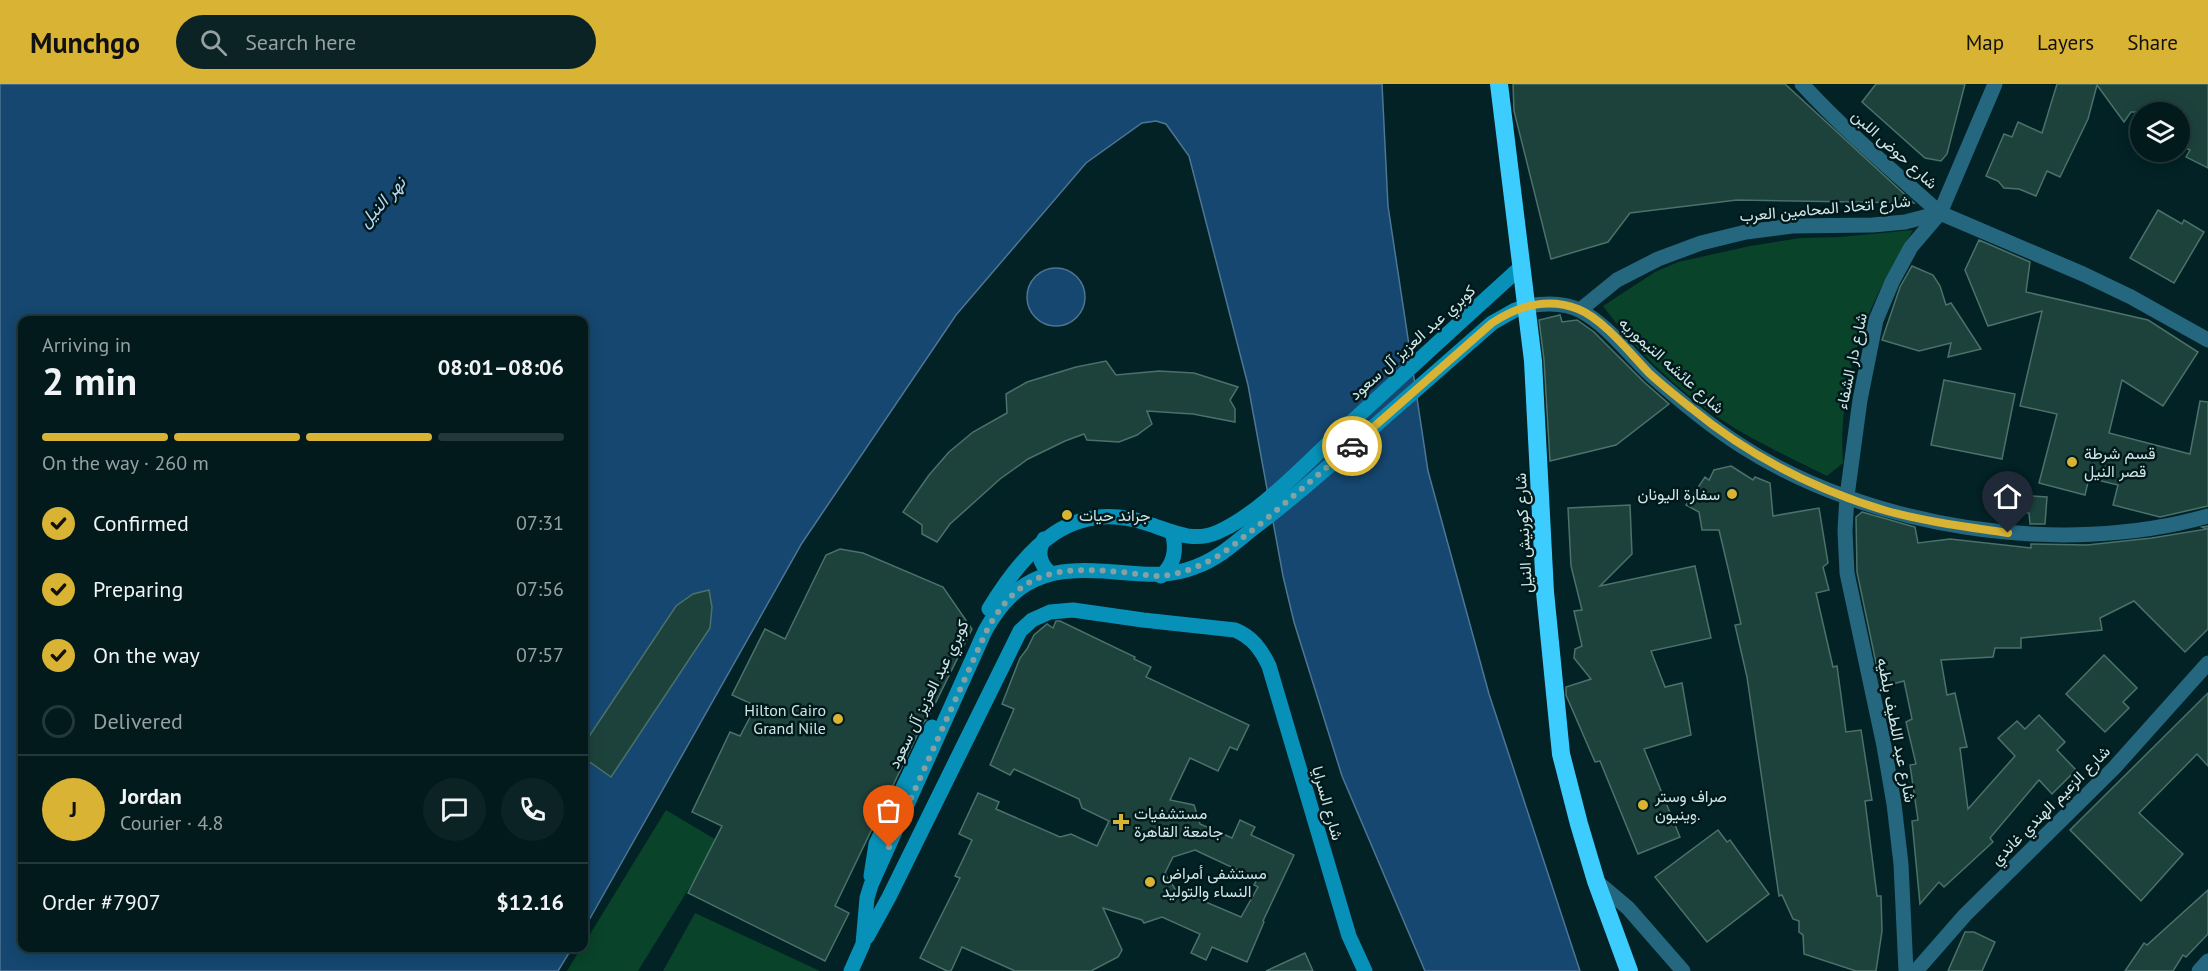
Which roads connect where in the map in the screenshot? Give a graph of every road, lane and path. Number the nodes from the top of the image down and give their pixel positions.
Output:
1 (1499, 84) edge
2 (1802, 84) edge
3 (1995, 84) edge
4 (1940, 213) junction
5 (1522, 266) junction
6 (1527, 306) junction
7 (1580, 310) junction
8 (2208, 340) edge
9 (1847, 496) junction
10 (2208, 516) edge
11 (1172, 532) junction
12 (1044, 539) junction
13 (1050, 573) junction
14 (1161, 576) junction
15 (2208, 663) edge
16 (1596, 881) junction
17 (871, 885) junction
18 (863, 944) junction
19 (2208, 961) edge
20 (851, 971) edge
21 (1365, 971) edge
22 (1629, 971) edge
23 (1683, 971) edge
24 (1906, 971) edge
25 (1916, 971) edge
26 (2199, 971) edge

1 - 5 highway, شارع كورنيش النيل
2 - 4 street, شارع حوض اللبن
3 - 4 street, شارع دار الشفاء
4 - 7 street, شارع اتحاد المحامين العرب
4 - 8 street
4 - 9 street, شارع دار الشفاء
5 - 6 highway, شارع كورنيش النيل
5 - 11 main road, كوبري عبد العزيز آل سعود
6 - 7 street, شارع عائشه التيموريه
6 - 14 main road, كوبري عبد العزيز آل سعود
6 - 16 highway, شارع كورنيش النيل
7 - 9 street, شارع عائشه التيموريه
9 - 10 street, شارع عائشه التيموريه
9 - 24 street, شارع عبد اللطيف بلطيه
11 - 12 main road, كوبري عبد العزيز آل سعود
11 - 14 main road
12 - 13 main road
12 - 17 main road, كوبري عبد العزيز آل سعود
13 - 14 main road, كوبري عبد العزيز آل سعود
13 - 17 main road, كوبري عبد العزيز آل سعود
15 - 25 street, شارع الزعيم الهندي غاندي
16 - 22 highway, شارع كورنيش النيل
16 - 23 street
17 - 18 main road
18 - 20 main road
18 - 21 main road, شارع السرايا
19 - 26 street

